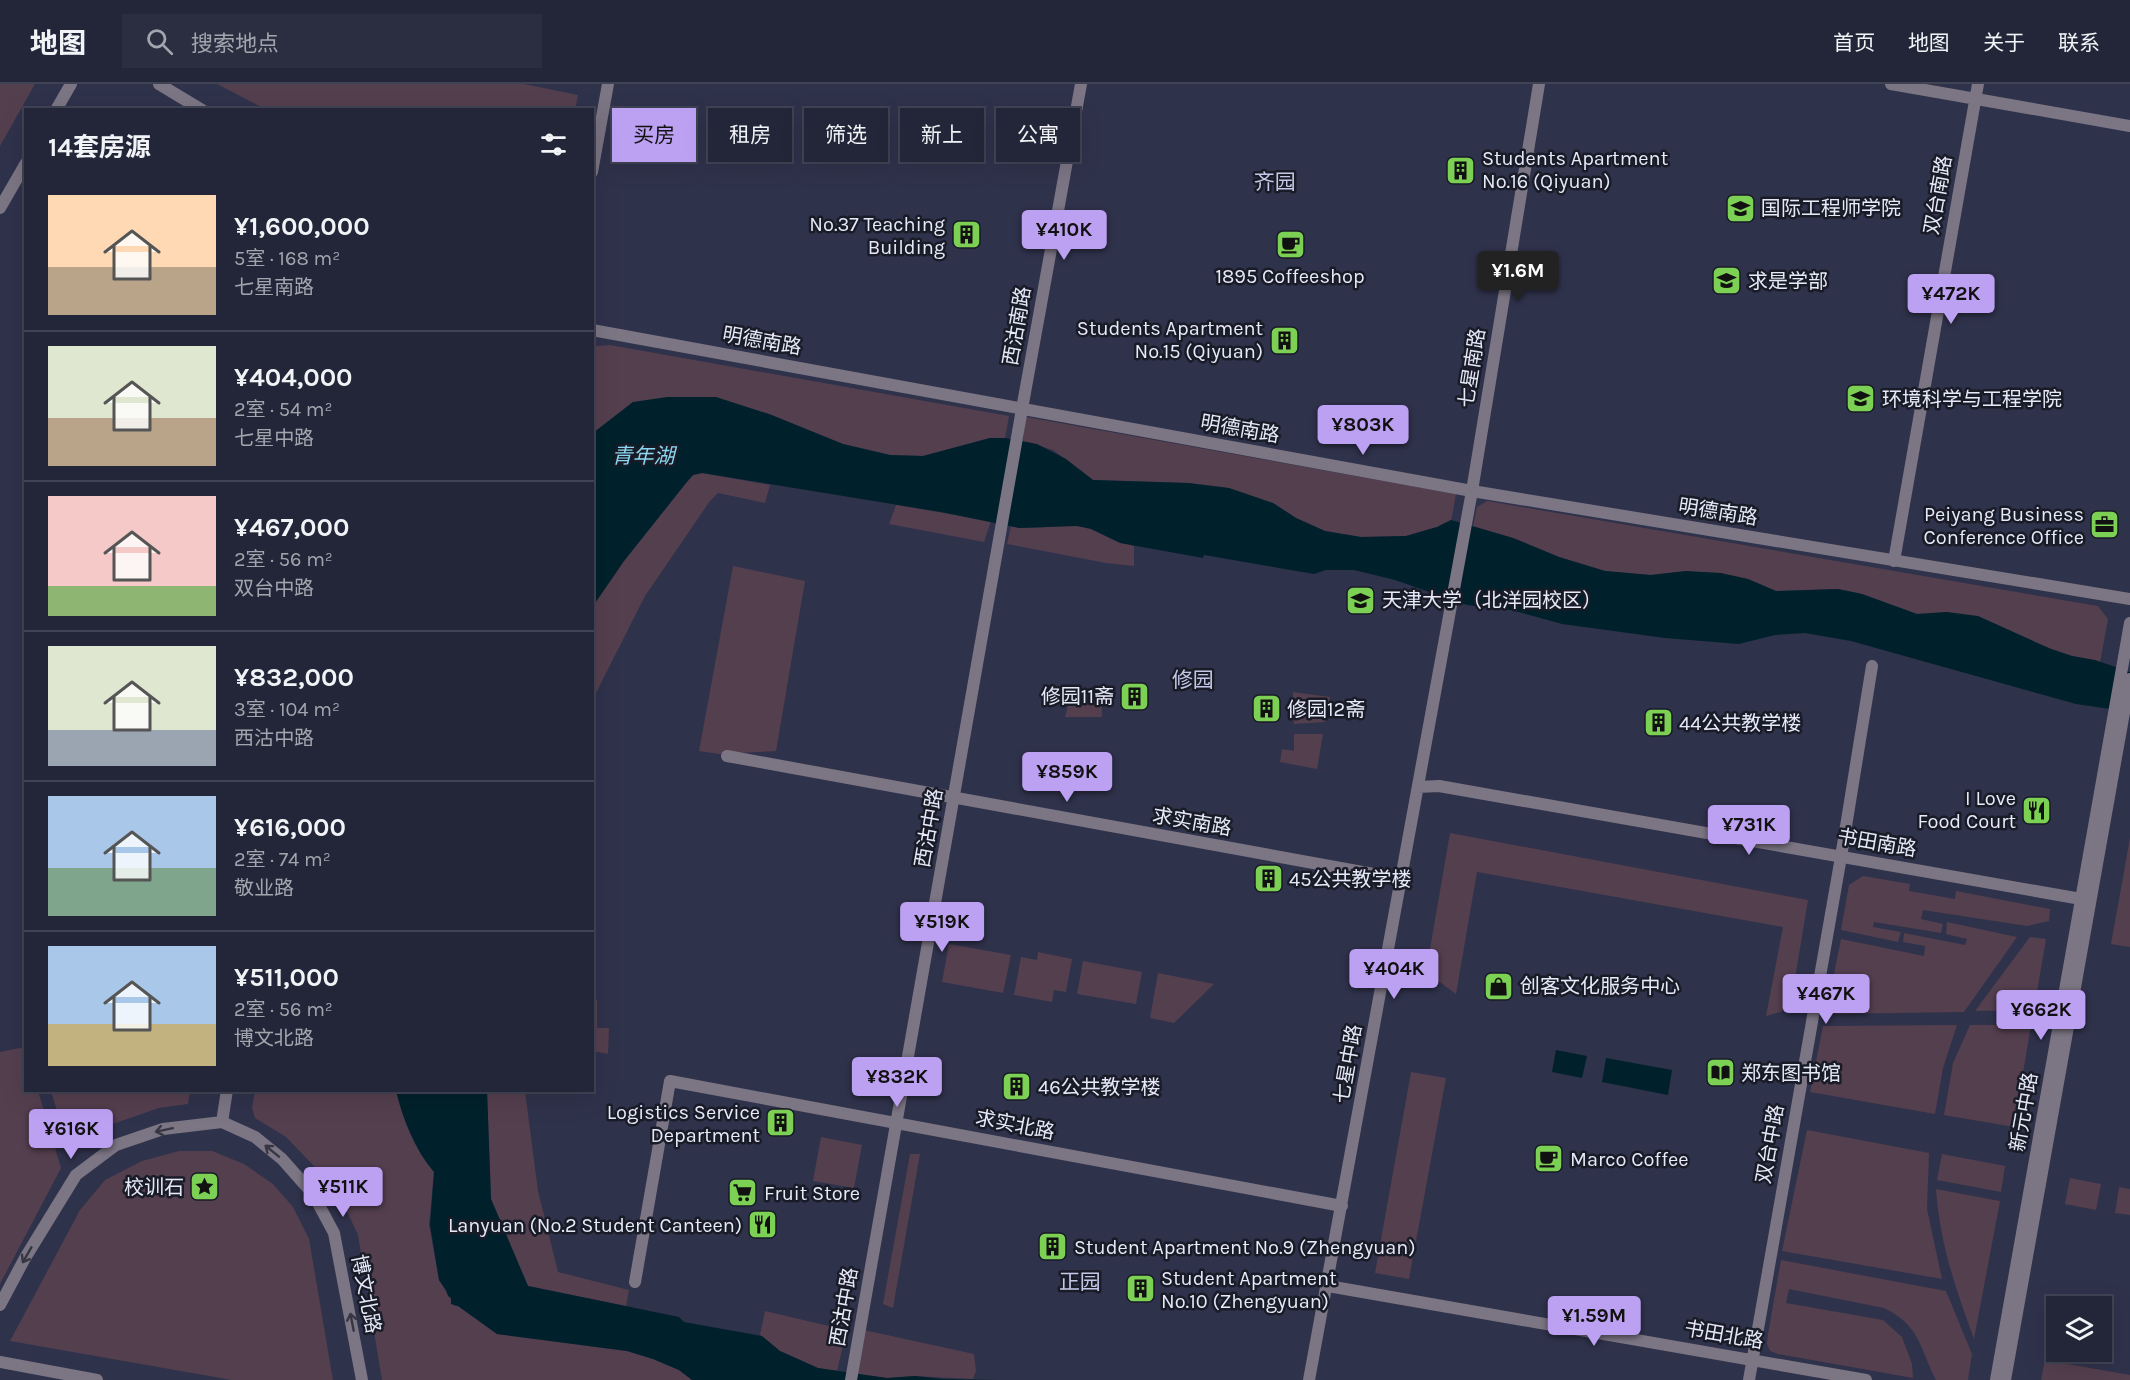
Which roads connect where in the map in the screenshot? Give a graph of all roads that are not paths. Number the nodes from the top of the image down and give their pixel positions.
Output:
1 (71, 84) edge
2 (159, 84) edge
3 (608, 84) edge
4 (1082, 84) edge
5 (1539, 84) edge
6 (1891, 84) edge
7 (1978, 84) edge
8 (1975, 99) junction
9 (57, 108) edge
10 (199, 108) edge
11 (2130, 126) edge
12 (594, 161) edge
13 (24, 166) edge
14 (0, 208) edge
15 (594, 330) edge
16 (1022, 409) junction
17 (1019, 434) joint
18 (1472, 491) junction
19 (1894, 561) junction
20 (2130, 599) edge
21 (1449, 614) joint
22 (2130, 623) edge
23 (1872, 666) dead end
24 (2126, 674) edge
25 (2120, 710) junction
26 (727, 756) dead end
27 (1418, 787) junction
28 (954, 796) junction
29 (1841, 857) junction
30 (1401, 879) junction
31 (2081, 899) junction
32 (227, 1092) edge
33 (222, 1122) junction
34 (897, 1123) junction
35 (1342, 1206) junction
36 (635, 1282) dead end
37 (1328, 1286) junction
38 (0, 1305) edge
39 (1752, 1360) junction
40 (0, 1362) edge
41 (853, 1374) edge
42 (97, 1380) edge
43 (362, 1380) edge
44 (1309, 1380) edge
45 (1749, 1380) edge
46 (1866, 1380) edge
47 (1996, 1380) edge
48 (2006, 1380) edge

1 - 9 street
2 - 10 street
3 - 12 street
4 - 16 street, 西沽南路
5 - 18 street, 七星南路
6 - 8 street
7 - 8 street, 双台南路
8 - 11 street
8 - 19 street, 双台南路
13 - 14 street
15 - 16 street, 明德南路
16 - 17 street, 西沽南路
16 - 18 street, 明德南路
17 - 28 street, 西沽中路
18 - 19 street, 明德南路
18 - 21 street, 七星南路
19 - 20 street, 明德南路
21 - 27 street, 七星中路
22 - 24 street
23 - 29 street, 双台中路
24 - 25 street
25 - 31 street, 新元中路
25 - 48 street, 新元中路
26 - 28 street, 求实南路
27 - 29 street, 书田南路
27 - 30 street, 七星中路
28 - 30 street, 求实南路
28 - 34 street, 西沽中路
29 - 31 street, 书田南路
29 - 39 street, 双台中路
30 - 35 street, 七星中路
31 - 47 street, 新元中路
32 - 33 street
33 -> 38 street
43 -> 33 street, 博文北路
34 - 35 street, 求实北路
34 - 36 street, 求实北路
34 - 41 street, 西沽中路
35 - 37 street, 七星中路
37 - 39 street, 书田北路
37 - 44 street, 七星中路
39 - 45 street, 双台中路
39 - 46 street, 书田北路
40 - 42 street

